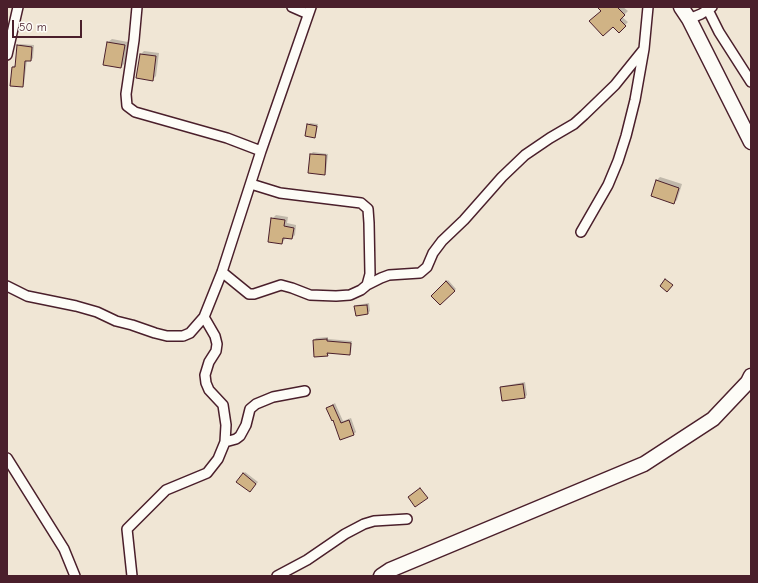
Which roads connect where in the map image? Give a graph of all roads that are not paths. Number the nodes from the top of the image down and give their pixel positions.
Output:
1 (18, 7) edge
2 (137, 7) edge
3 (292, 7) edge
4 (648, 7) edge
5 (681, 7) edge
6 (710, 8) edge
7 (309, 11) edge
8 (689, 20) junction
9 (644, 49) junction
10 (7, 55) edge
11 (751, 82) edge
12 (751, 142) edge
13 (261, 151) junction
14 (251, 184) junction
15 (581, 232) dead end
16 (222, 272) junction
17 (367, 285) junction
18 (7, 286) edge
19 (204, 317) junction
20 (751, 376) edge
21 (305, 391) dead end
22 (225, 442) junction
23 (7, 458) edge
24 (407, 519) dead end
25 (75, 576) edge
26 (132, 576) edge
27 (277, 576) edge
28 (381, 576) edge

1 - 10 street
2 - 13 street
3 - 7 street
4 - 9 street
5 - 8 highway
6 - 8 street
6 - 11 street
7 - 13 street
8 - 12 highway
9 - 15 street
9 - 17 street
13 - 14 street
14 - 16 street
14 - 17 street
16 - 17 street
16 - 19 street
18 - 19 street
19 - 22 street
20 - 28 highway
21 - 22 street
22 - 26 street
23 - 25 street
24 - 27 street

